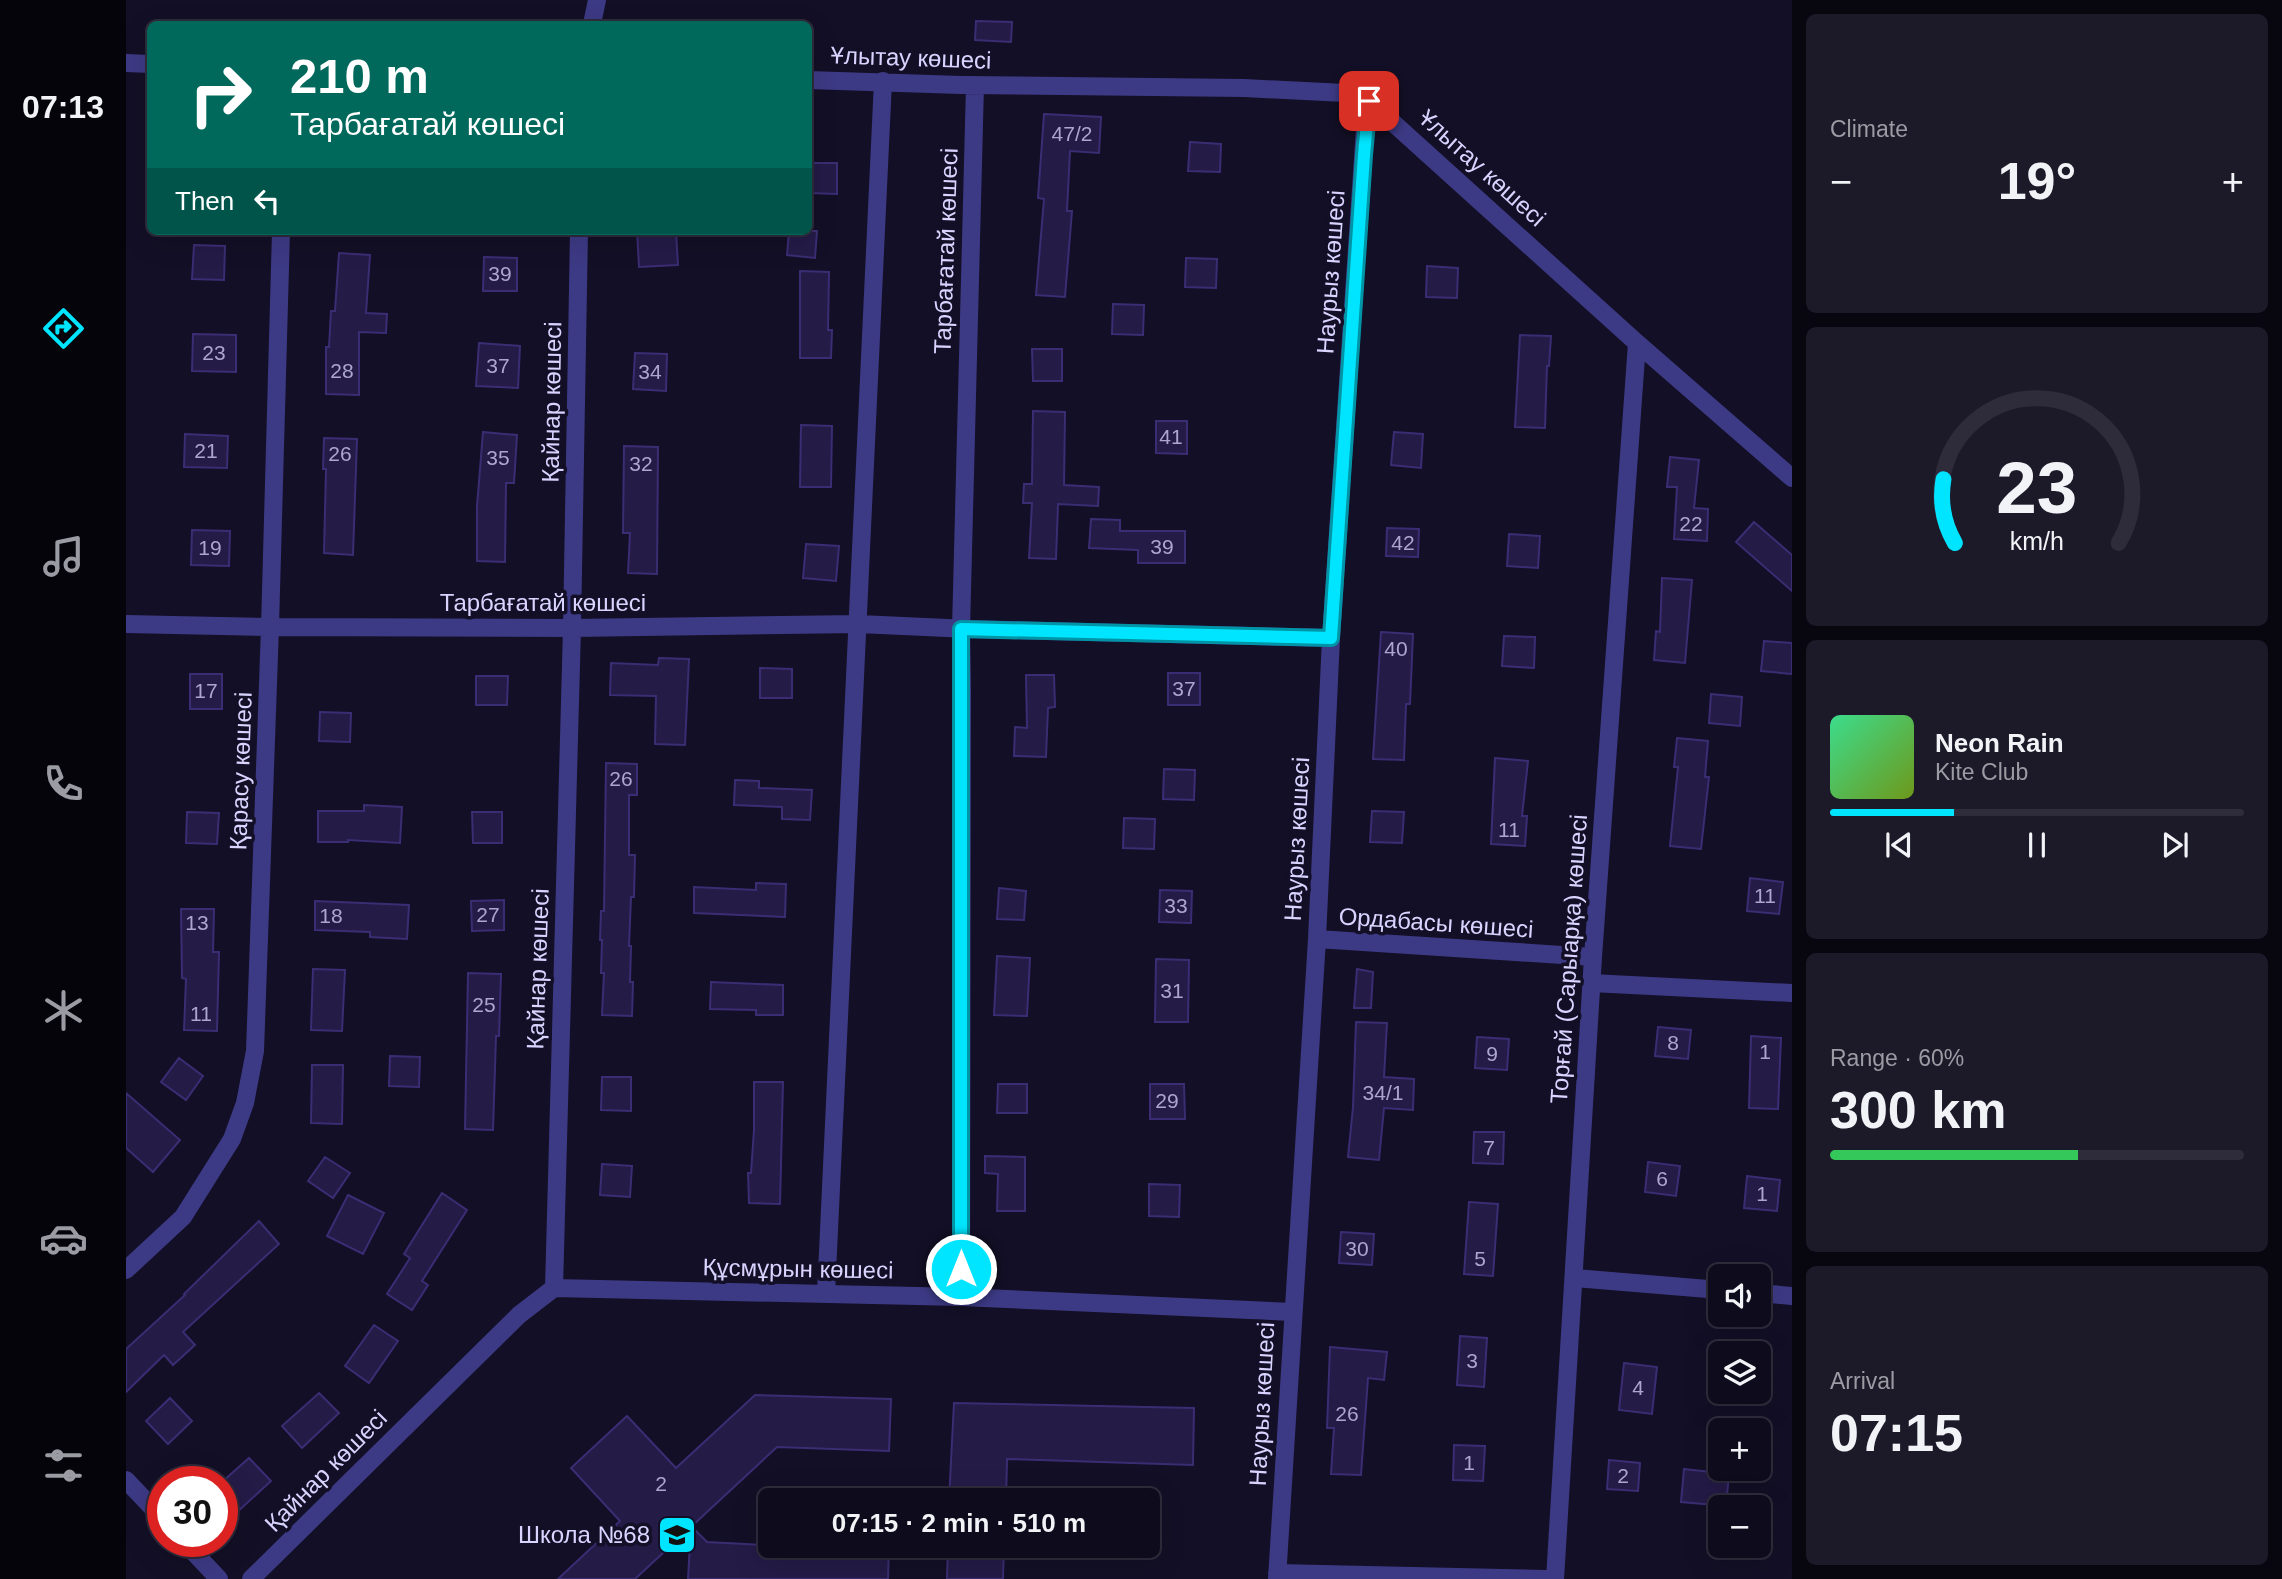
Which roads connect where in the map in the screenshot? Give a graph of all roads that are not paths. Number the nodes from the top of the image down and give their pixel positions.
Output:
1 (597, 0) edge
2 (593, 21) edge
3 (126, 63) edge
4 (147, 64) edge
5 (812, 80) edge
6 (883, 81) junction
7 (975, 85) junction
8 (1369, 101) junction
9 (281, 235) edge
10 (579, 235) edge
11 (1637, 343) junction
12 (1792, 478) edge
13 (126, 624) edge
14 (859, 624) junction
15 (270, 627) junction
16 (572, 628) junction
17 (961, 629) junction
18 (1331, 638) junction
19 (1317, 939) junction
20 (1593, 957) junction
21 (1591, 983) junction
22 (1792, 993) edge
23 (126, 1270) edge
24 (1575, 1278) junction
25 (554, 1288) junction
26 (1708, 1289) edge
27 (826, 1294) junction
28 (1771, 1294) edge
29 (1792, 1296) edge
30 (961, 1297) junction
31 (1292, 1312) junction
32 (126, 1480) edge
33 (147, 1502) edge
34 (198, 1557) edge
35 (1277, 1576) edge
36 (219, 1579) edge
37 (251, 1579) edge
38 (1545, 1579) edge
39 (1555, 1579) edge

1 - 2 street
3 - 4 street
5 - 6 street, Ұлытау көшесі
6 - 7 street, Ұлытау көшесі
6 - 14 street
7 - 8 street, Ұлытау көшесі
7 - 17 street, Тарбағатай көшесі
8 - 11 street, Ұлытау көшесі
8 - 18 street, Наурыз көшесі
9 - 15 street, Қарасу көшесі
10 - 16 street, Қайнар көшесі
11 - 12 street, Ұлытау көшесі
11 - 20 street, Торғай (Сарыарқа) көшесі
13 - 15 street, Тарбағатай көшесі
14 - 16 street, Тарбағатай көшесі
14 - 17 street, Тарбағатай көшесі
14 - 27 street
15 - 16 street, Тарбағатай көшесі
15 - 23 street, Қарасу көшесі
16 - 25 street, Қайнар көшесі
17 - 18 street, Тарбағатай көшесі
17 - 30 street
18 - 19 street, Наурыз көшесі
19 - 20 street, Ордабасы көшесі
19 - 31 street, Наурыз көшесі
20 - 21 street, Торғай (Сарыарқа) көшесі
21 - 22 street
21 - 24 street, Торғай (Сарыарқа) көшесі
24 - 26 street
24 - 39 street, Торғай (Сарыарқа) көшесі
25 - 27 street, Құсмұрын көшесі
25 - 37 street, Қайнар көшесі
27 - 30 street, Құсмұрын көшесі
28 - 29 street
30 - 31 street, Құсмұрын көшесі
31 - 35 street, Наурыз көшесі
32 - 33 street
34 - 36 street
35 - 38 street

